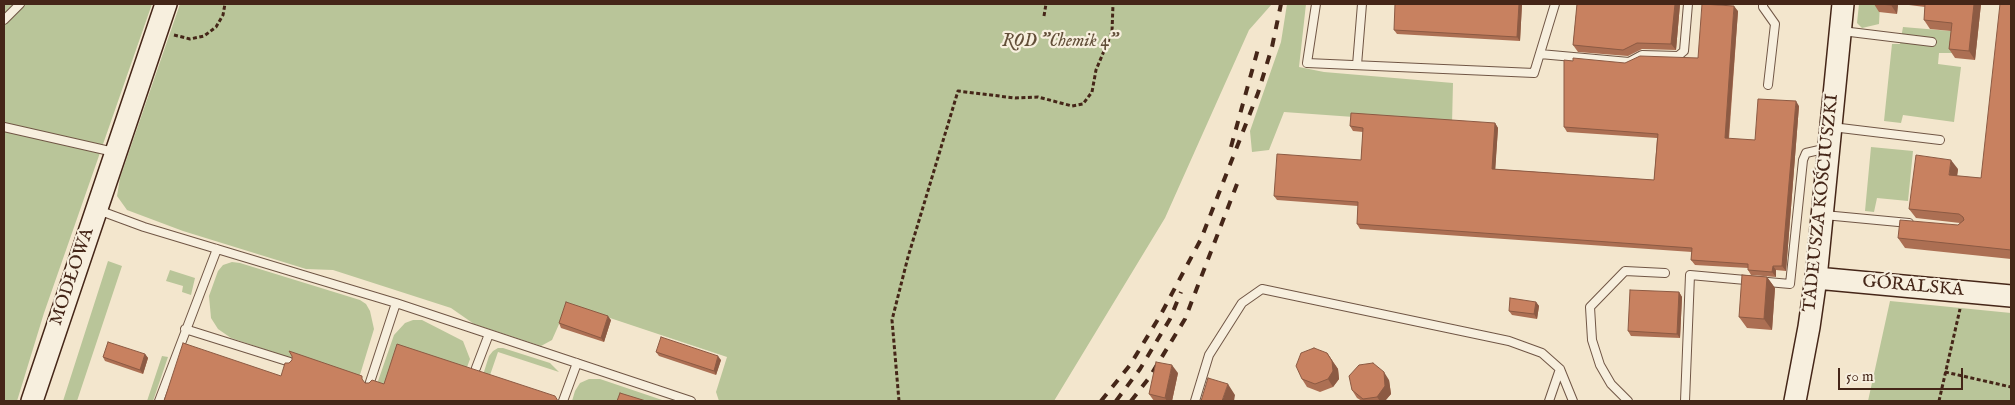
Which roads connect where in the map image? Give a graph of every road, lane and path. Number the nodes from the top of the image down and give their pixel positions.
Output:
1 (20, 4) edge
2 (166, 4) edge
3 (225, 4) edge
4 (1046, 4) edge
5 (1113, 4) edge
6 (1316, 4) edge
7 (1362, 4) edge
8 (1554, 4) edge
9 (1688, 4) edge
10 (1763, 4) edge
11 (1843, 4) edge
12 (1044, 16) dead end
13 (4, 20) edge
14 (1841, 30) junction
15 (156, 31) junction
16 (1932, 42) dead end
17 (1540, 54) junction
18 (1357, 64) junction
19 (1768, 85) dead end
20 (4, 127) edge
21 (1830, 127) junction
22 (1940, 140) dead end
23 (1828, 148) junction
24 (115, 153) junction
25 (96, 210) junction
26 (1822, 214) junction
27 (1919, 224) edge
28 (217, 249) junction
29 (1665, 272) dead end
30 (1816, 278) junction
31 (1964, 292) junction
32 (2011, 296) edge
33 (396, 303) junction
34 (186, 328) junction
35 (489, 334) junction
36 (290, 362) edge
37 (577, 363) junction
38 (476, 368) edge
39 (1560, 369) junction
40 (1945, 372) junction
41 (370, 382) edge
42 (2011, 387) edge
43 (32, 401) edge
44 (160, 401) edge
45 (563, 401) edge
46 (690, 401) edge
47 (899, 401) edge
48 (1195, 401) edge
49 (1549, 401) edge
50 (1573, 401) edge
51 (1628, 401) edge
52 (1685, 401) edge
53 (1795, 401) edge
54 (1939, 401) edge

1 - 13 lane
2 - 15 street, MODŁOWA
3 - 15 path
4 - 12 path
5 - 47 path
6 - 18 lane
7 - 18 lane
8 - 17 lane
9 - 17 lane
10 - 19 lane
11 - 14 street, TADEUSZA KOŚCIUSZKI
14 - 16 lane
14 - 21 street, TADEUSZA KOŚCIUSZKI
15 - 24 street, MODŁOWA
17 - 18 lane
20 - 24 lane
21 - 22 lane
21 - 23 street, TADEUSZA KOŚCIUSZKI
23 - 26 street, TADEUSZA KOŚCIUSZKI
23 - 52 lane
24 - 25 street, MODŁOWA
25 - 28 lane
25 - 43 street, MODŁOWA
26 - 27 lane
26 - 30 street, TADEUSZA KOŚCIUSZKI
28 - 33 lane
28 - 34 lane
29 - 51 lane
30 - 31 street, GÓRALSKA
30 - 53 street, TADEUSZA KOŚCIUSZKI
31 - 32 street, GÓRALSKA
31 - 40 path
33 - 35 lane
33 - 41 lane
34 - 36 lane
34 - 44 lane
35 - 37 lane
35 - 38 lane
37 - 45 lane
37 - 46 lane
39 - 48 lane
39 - 49 lane
39 - 50 lane
40 - 42 path
40 - 54 path

